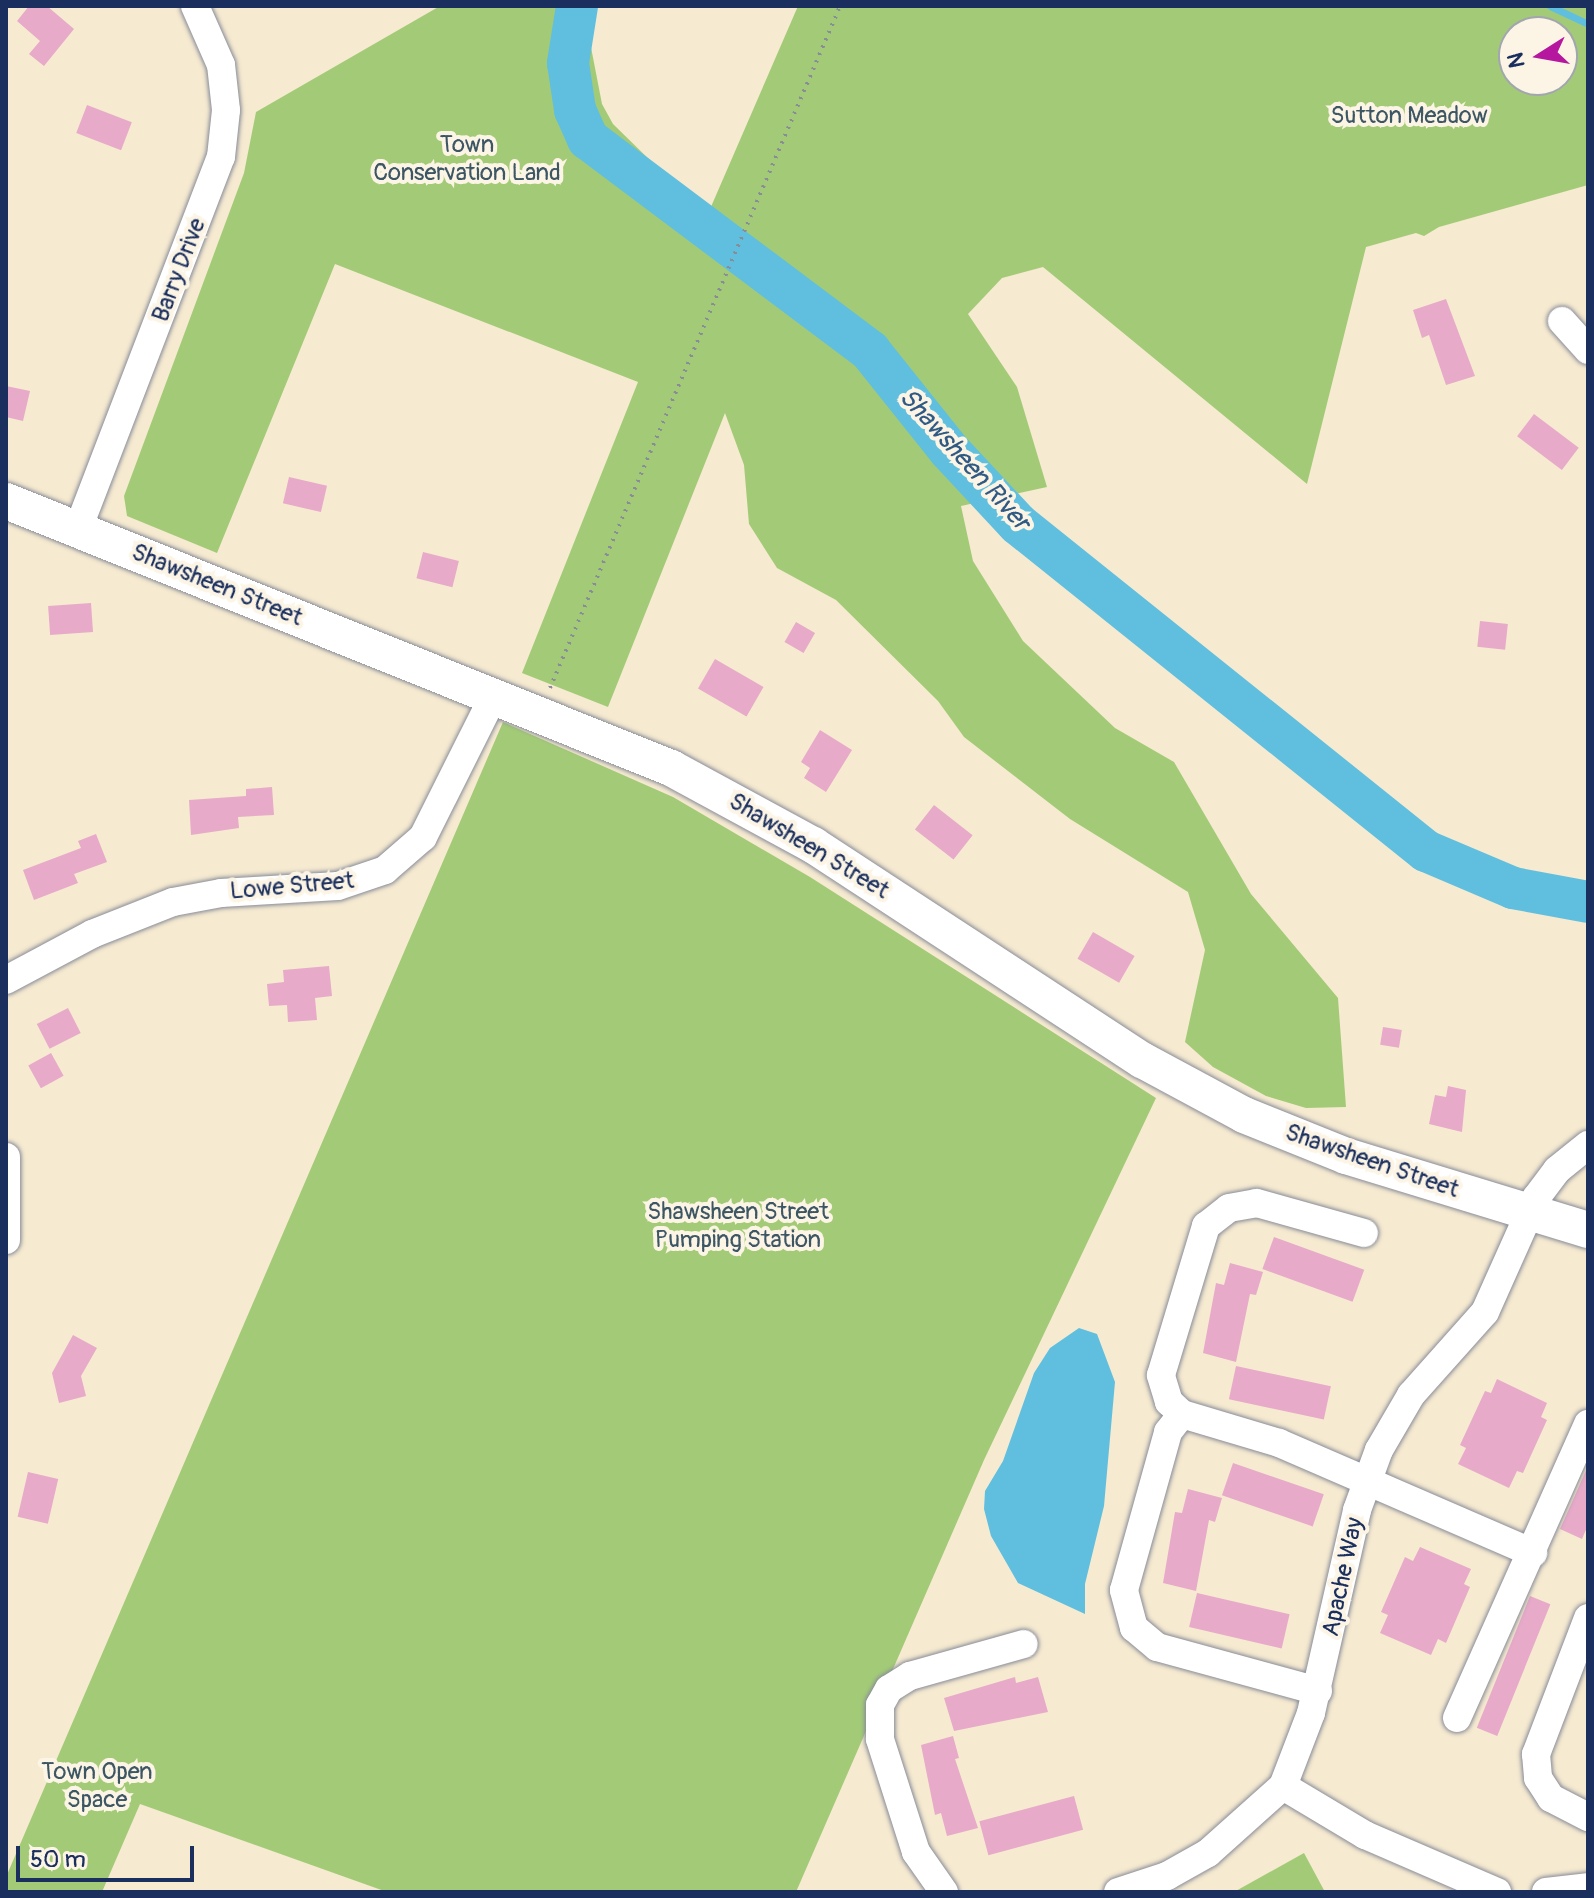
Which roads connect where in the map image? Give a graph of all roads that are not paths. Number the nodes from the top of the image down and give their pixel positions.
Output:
1 (195, 6) edge
2 (1562, 321) dead end
3 (1588, 350) edge
4 (6, 501) edge
5 (78, 529) junction
6 (494, 695) junction
7 (6, 980) edge
8 (1588, 1145) edge
9 (6, 1157) edge
10 (1527, 1212) junction
11 (1588, 1230) edge
12 (1364, 1233) dead end
13 (6, 1240) edge
14 (1182, 1414) junction
15 (1588, 1424) edge
16 (1366, 1478) junction
17 (1533, 1553) junction
18 (1588, 1618) edge
19 (1024, 1644) dead end
20 (1318, 1691) junction
21 (1457, 1718) dead end
22 (1283, 1786) junction
23 (1588, 1817) edge
24 (1588, 1887) edge
25 (944, 1892) edge
26 (1118, 1892) edge
27 (1497, 1892) edge
28 (1546, 1892) edge

1 - 5 street, Barry Drive
2 - 3 street
4 - 5 main road, Shawsheen Street
5 - 6 main road, Shawsheen Street
6 - 7 street, Lowe Street
6 - 10 main road, Shawsheen Street
8 - 10 street, Apache Way
9 - 13 street
10 - 11 main road, Shawsheen Street
10 - 16 street, Apache Way
12 - 14 street
14 - 16 street
14 - 20 street
15 - 17 street
16 - 17 street
16 - 20 street, Apache Way
17 - 21 street
18 - 23 street
19 - 25 street
20 - 22 street, Apache Way
22 - 26 street, Apache Way
22 - 27 street
24 - 28 street

